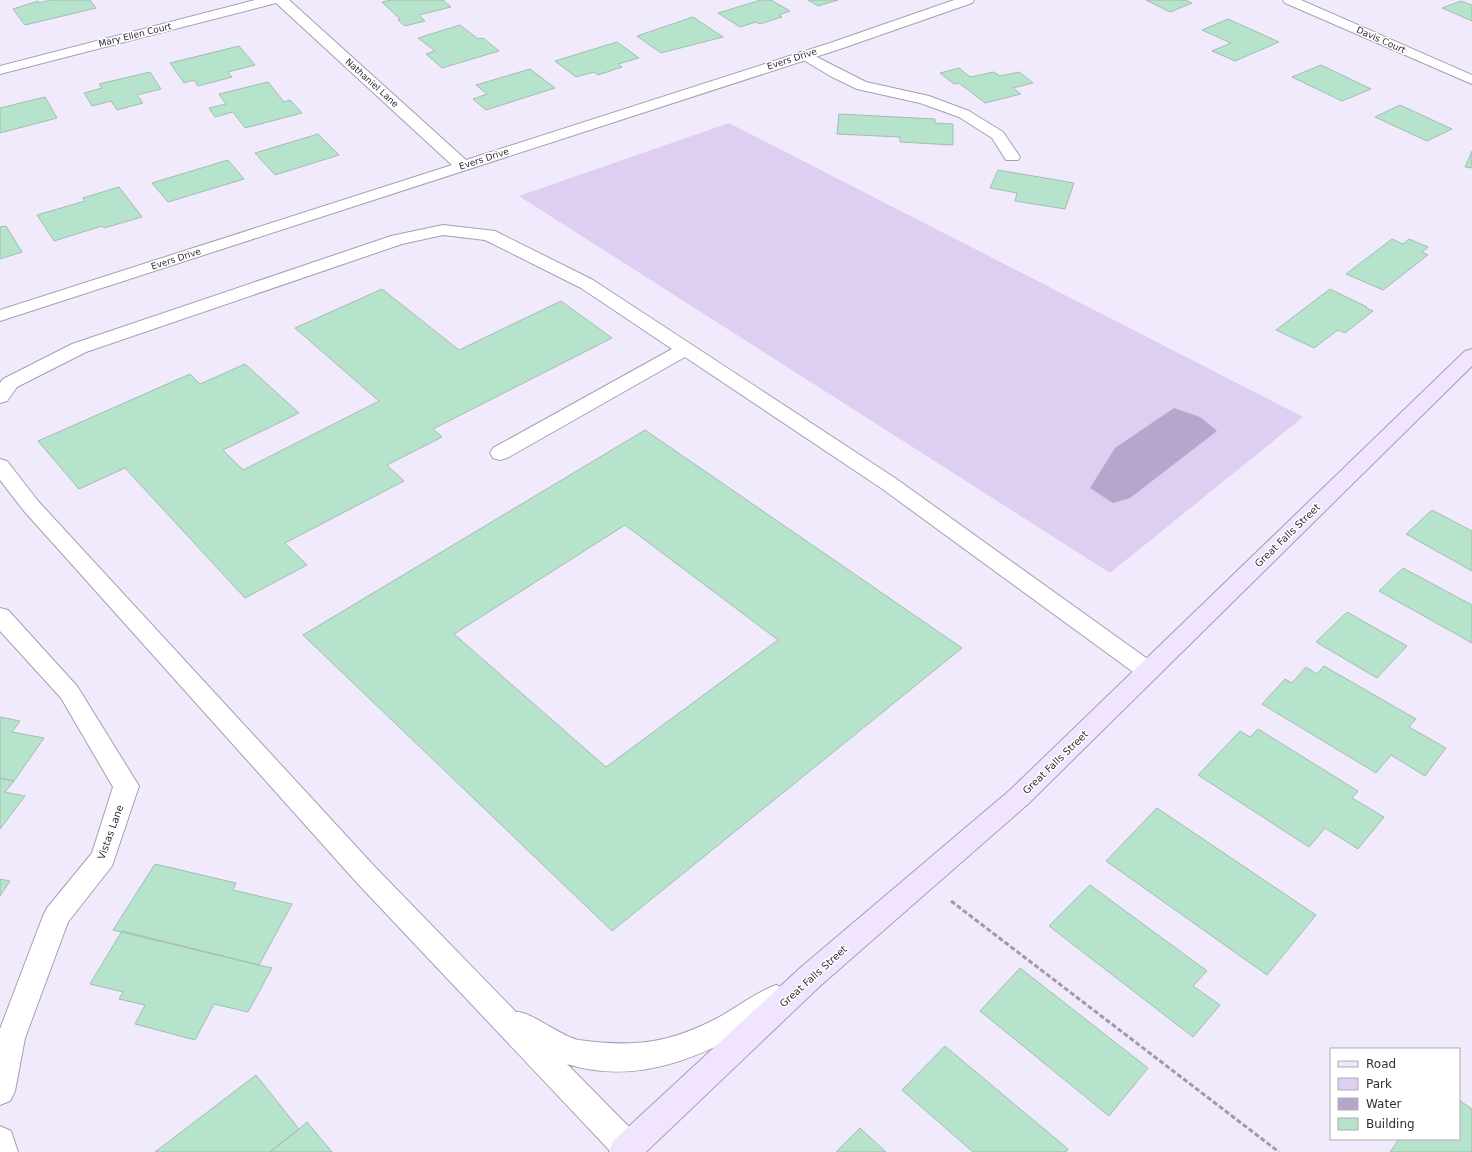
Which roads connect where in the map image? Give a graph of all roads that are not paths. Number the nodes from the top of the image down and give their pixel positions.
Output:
1 (271, 0) edge
2 (282, 0) edge
3 (967, 0) edge
4 (1290, 0) edge
5 (805, 55) junction
6 (0, 70) edge
7 (1472, 80) edge
8 (1012, 157) dead end
9 (463, 166) junction
10 (0, 316) edge
11 (686, 349) junction
12 (1472, 355) edge
13 (0, 397) edge
14 (500, 453) dead end
15 (0, 466) edge
16 (0, 616) edge
17 (1148, 671) junction
18 (810, 977) junction
19 (498, 1013) junction
20 (0, 1091) edge
21 (0, 1142) edge
22 (626, 1150) edge
23 (3, 1152) edge

1 - 6 street, Mary Ellen Court
2 - 9 street, Nathaniel Lane
3 - 5 street, Evers Drive
4 - 7 street, Davis Court
5 - 8 street
5 - 9 street, Evers Drive
9 - 10 street, Evers Drive
11 - 13 street
11 - 14 street
11 - 17 street
12 - 17 main road, Great Falls Street
15 - 19 street
16 - 20 street, Vistas Lane
17 - 18 main road, Great Falls Street
18 - 19 street
18 - 22 main road, Great Falls Street
19 - 22 street
21 - 23 street

